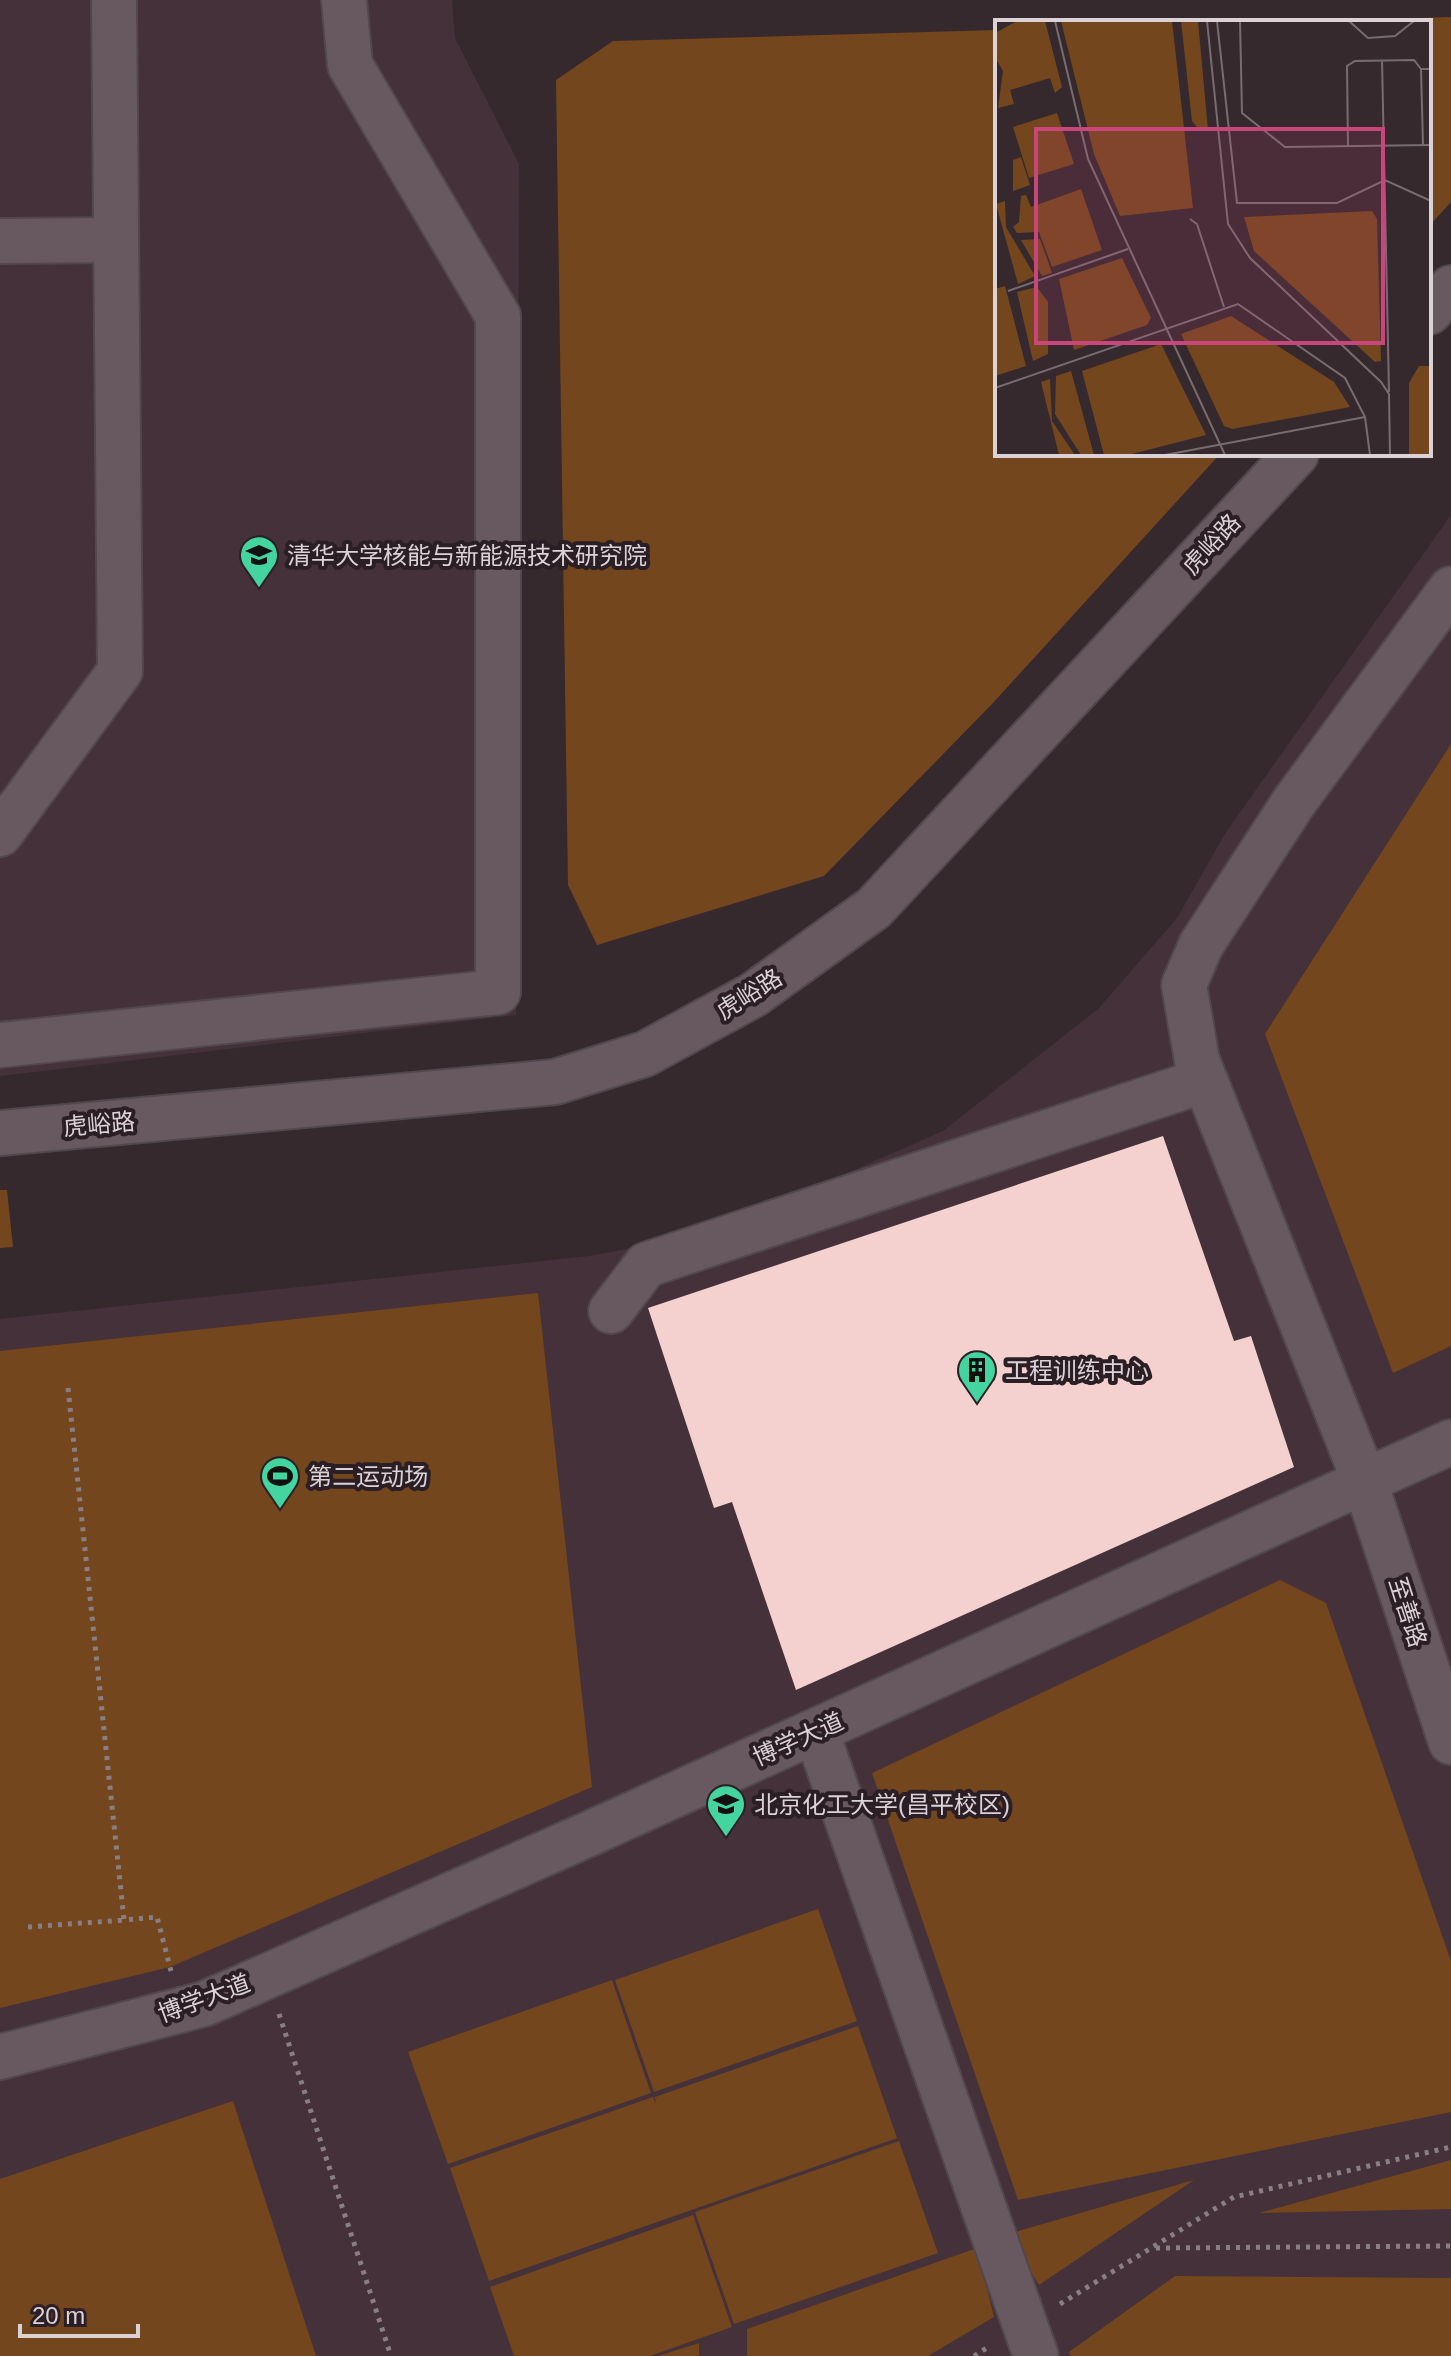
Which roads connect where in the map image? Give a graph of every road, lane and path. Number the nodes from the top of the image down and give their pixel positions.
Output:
1 (114, 0) edge
2 (344, 0) edge
3 (116, 240) junction
4 (0, 241) edge
5 (1451, 288) edge
6 (1431, 310) edge
7 (1294, 456) edge
8 (1451, 589) edge
9 (0, 834) edge
10 (0, 1045) edge
11 (1205, 1080) junction
12 (0, 1133) edge
13 (611, 1311) dead end
14 (68, 1388) dead end
15 (1451, 1442) edge
16 (1365, 1482) junction
17 (816, 1731) junction
18 (1451, 1742) edge
19 (124, 1920) junction
20 (28, 1927) dead end
21 (267, 1975) junction
22 (174, 1981) dead end
23 (0, 2057) edge
24 (1451, 2147) edge
25 (1451, 2246) edge
26 (1153, 2248) junction
27 (1031, 2340) edge
28 (391, 2356) edge
29 (974, 2356) edge

1 - 3 street
2 - 10 street
3 - 4 street
3 - 9 street
5 - 6 street
7 - 12 street, 虎峪路
8 - 11 street, 至善路
11 - 13 street
11 - 16 street, 至善路
14 - 19 path
15 - 16 street, 博学大道
16 - 17 street, 博学大道
16 - 18 street, 至善路
17 - 21 street, 博学大道
17 - 27 street
19 - 20 path
19 - 22 path
21 - 23 street, 博学大道
21 - 28 path
24 - 26 path
25 - 26 path
26 - 27 path
27 - 29 path

